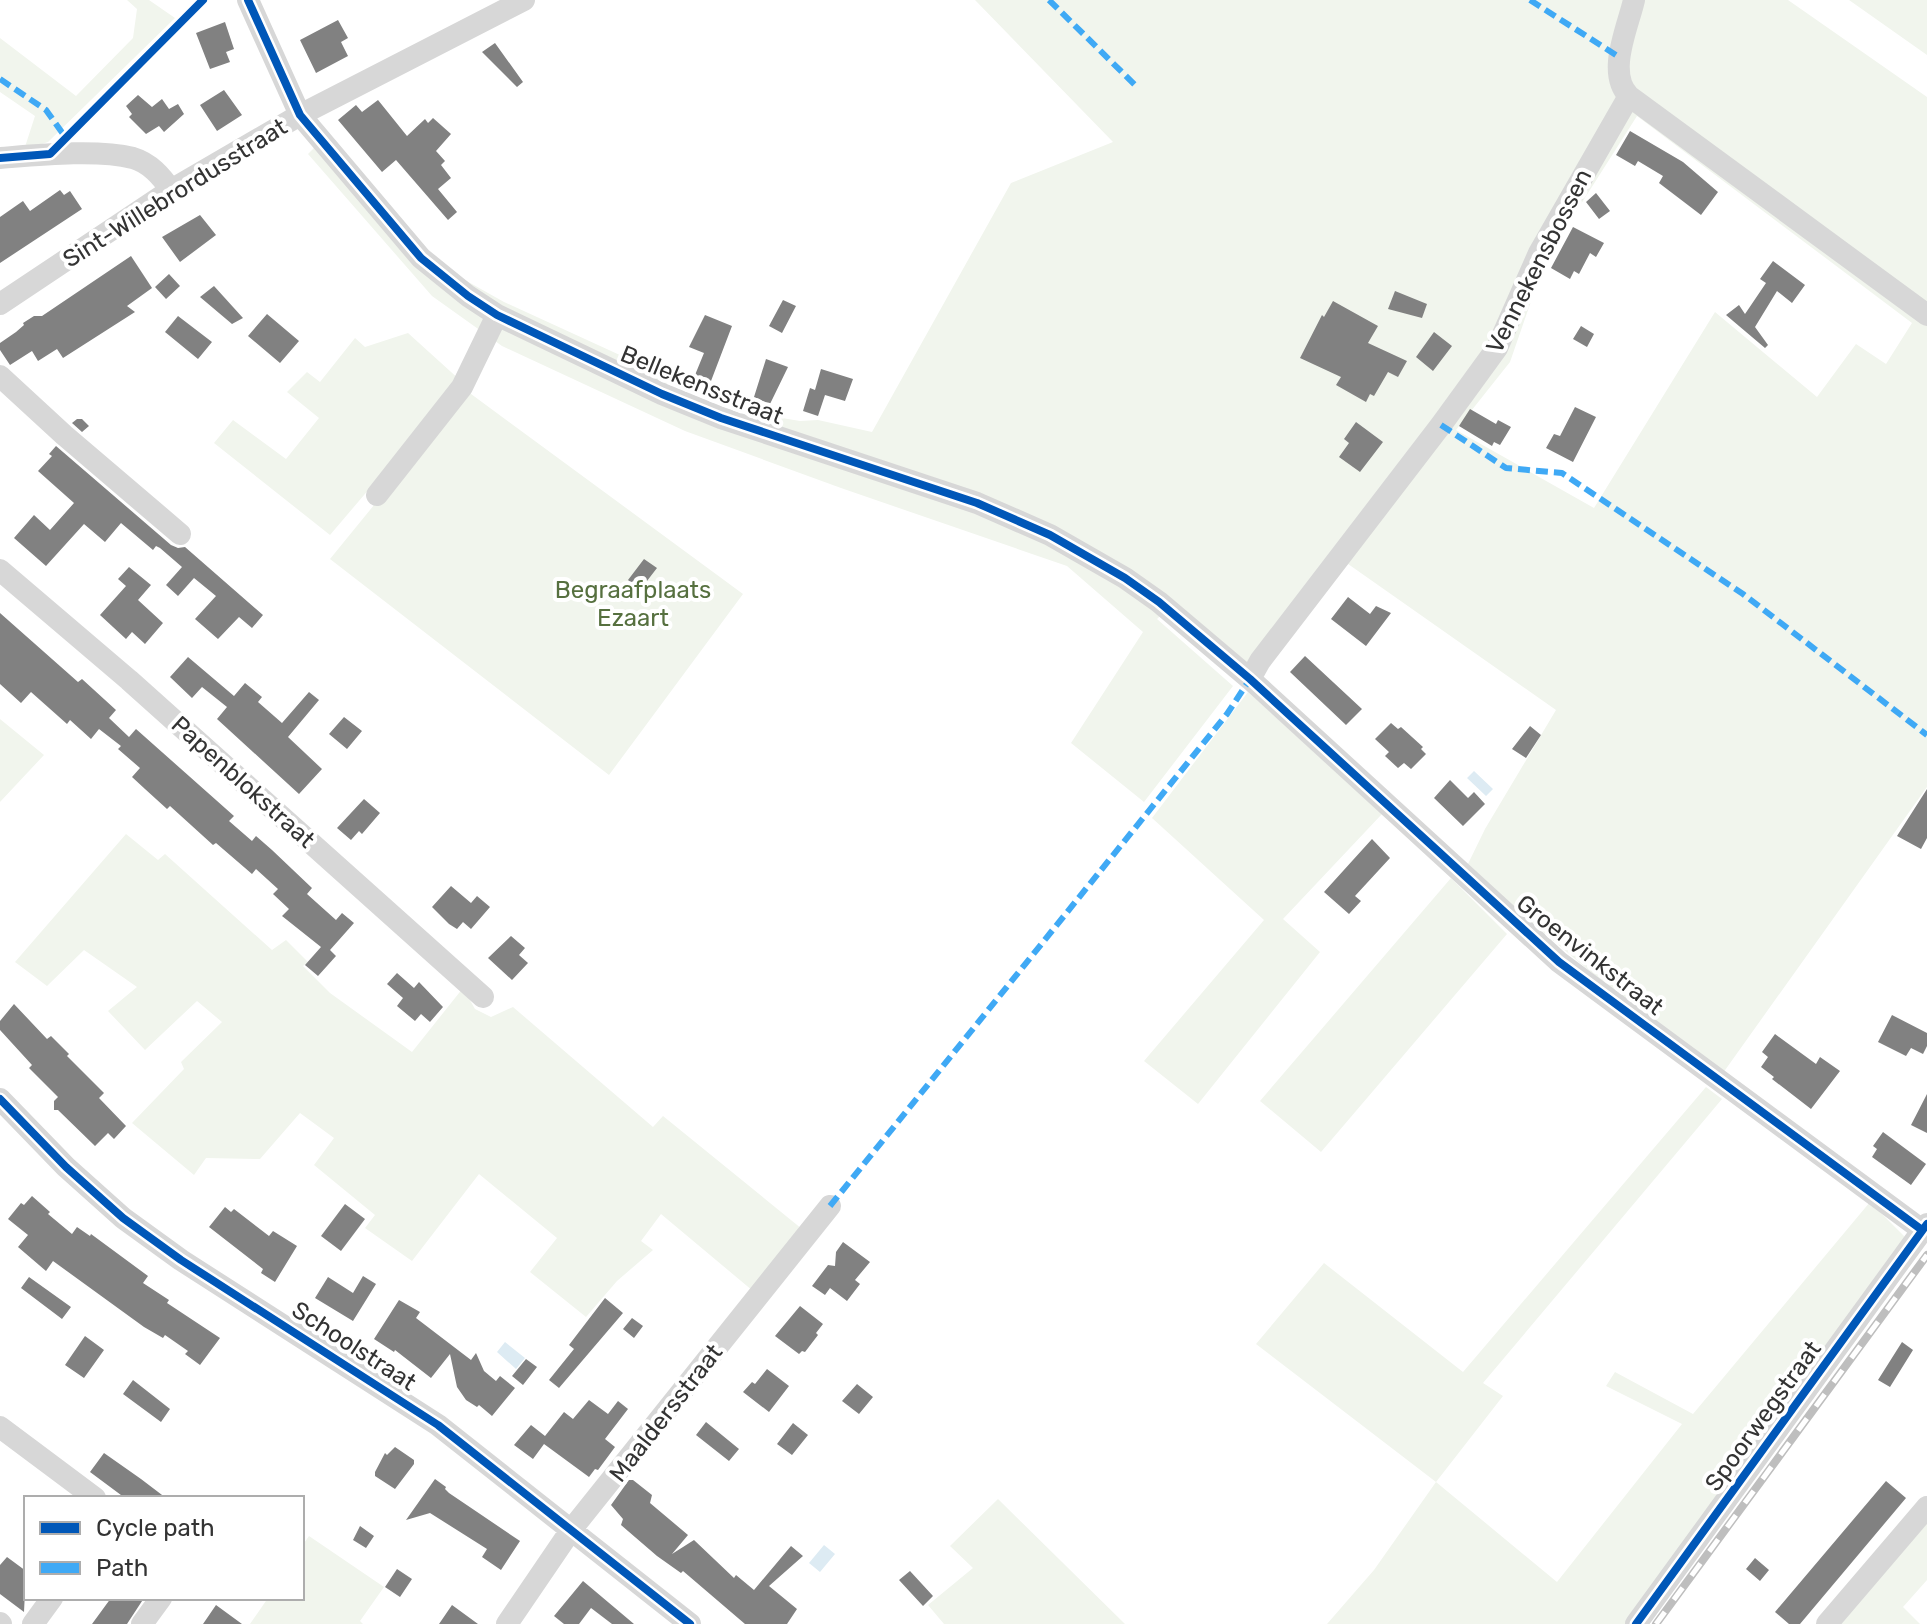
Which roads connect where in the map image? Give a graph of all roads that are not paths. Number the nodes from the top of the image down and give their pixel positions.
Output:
1 (248, 0) edge
2 (524, 0) edge
3 (1634, 0) edge
4 (1629, 96) junction
5 (300, 115) junction
6 (0, 158) edge
7 (171, 190) junction
8 (0, 304) edge
9 (497, 315) junction
10 (1927, 315) edge
11 (0, 376) edge
12 (377, 495) dead end
13 (180, 534) dead end
14 (0, 570) edge
15 (1250, 679) junction
16 (483, 997) dead end
17 (0, 1099) edge
18 (830, 1206) dead end
19 (1924, 1227) edge
20 (0, 1427) edge
21 (92, 1496) edge
22 (1927, 1507) edge
23 (571, 1530) junction
24 (51, 1600) edge
25 (160, 1600) edge
26 (148, 1622) edge
27 (33, 1624) edge
28 (507, 1624) edge
29 (690, 1624) edge
30 (1636, 1624) edge
31 (1827, 1624) edge

1 - 5 street, Bellekensstraat
2 - 5 street, Sint-Willebrordusstraat
3 - 4 street
4 - 10 street
4 - 15 street, Vennekensbossen
5 - 7 street, Sint-Willebrordusstraat
5 - 9 street, Bellekensstraat
6 - 7 street
7 - 8 street, Sint-Willebrordusstraat
9 - 12 street
9 - 15 street, Bellekensstraat
11 - 13 street
14 - 16 street, Papenblokstraat
15 - 19 street, Groenvinkstraat
17 - 23 street, Schoolstraat
18 - 23 street, Maaldersstraat
19 - 30 street, Spoorwegstraat
20 - 21 street
22 - 31 street
23 - 28 street, Maaldersstraat
23 - 29 street, Schoolstraat
24 - 27 street
25 - 26 street

